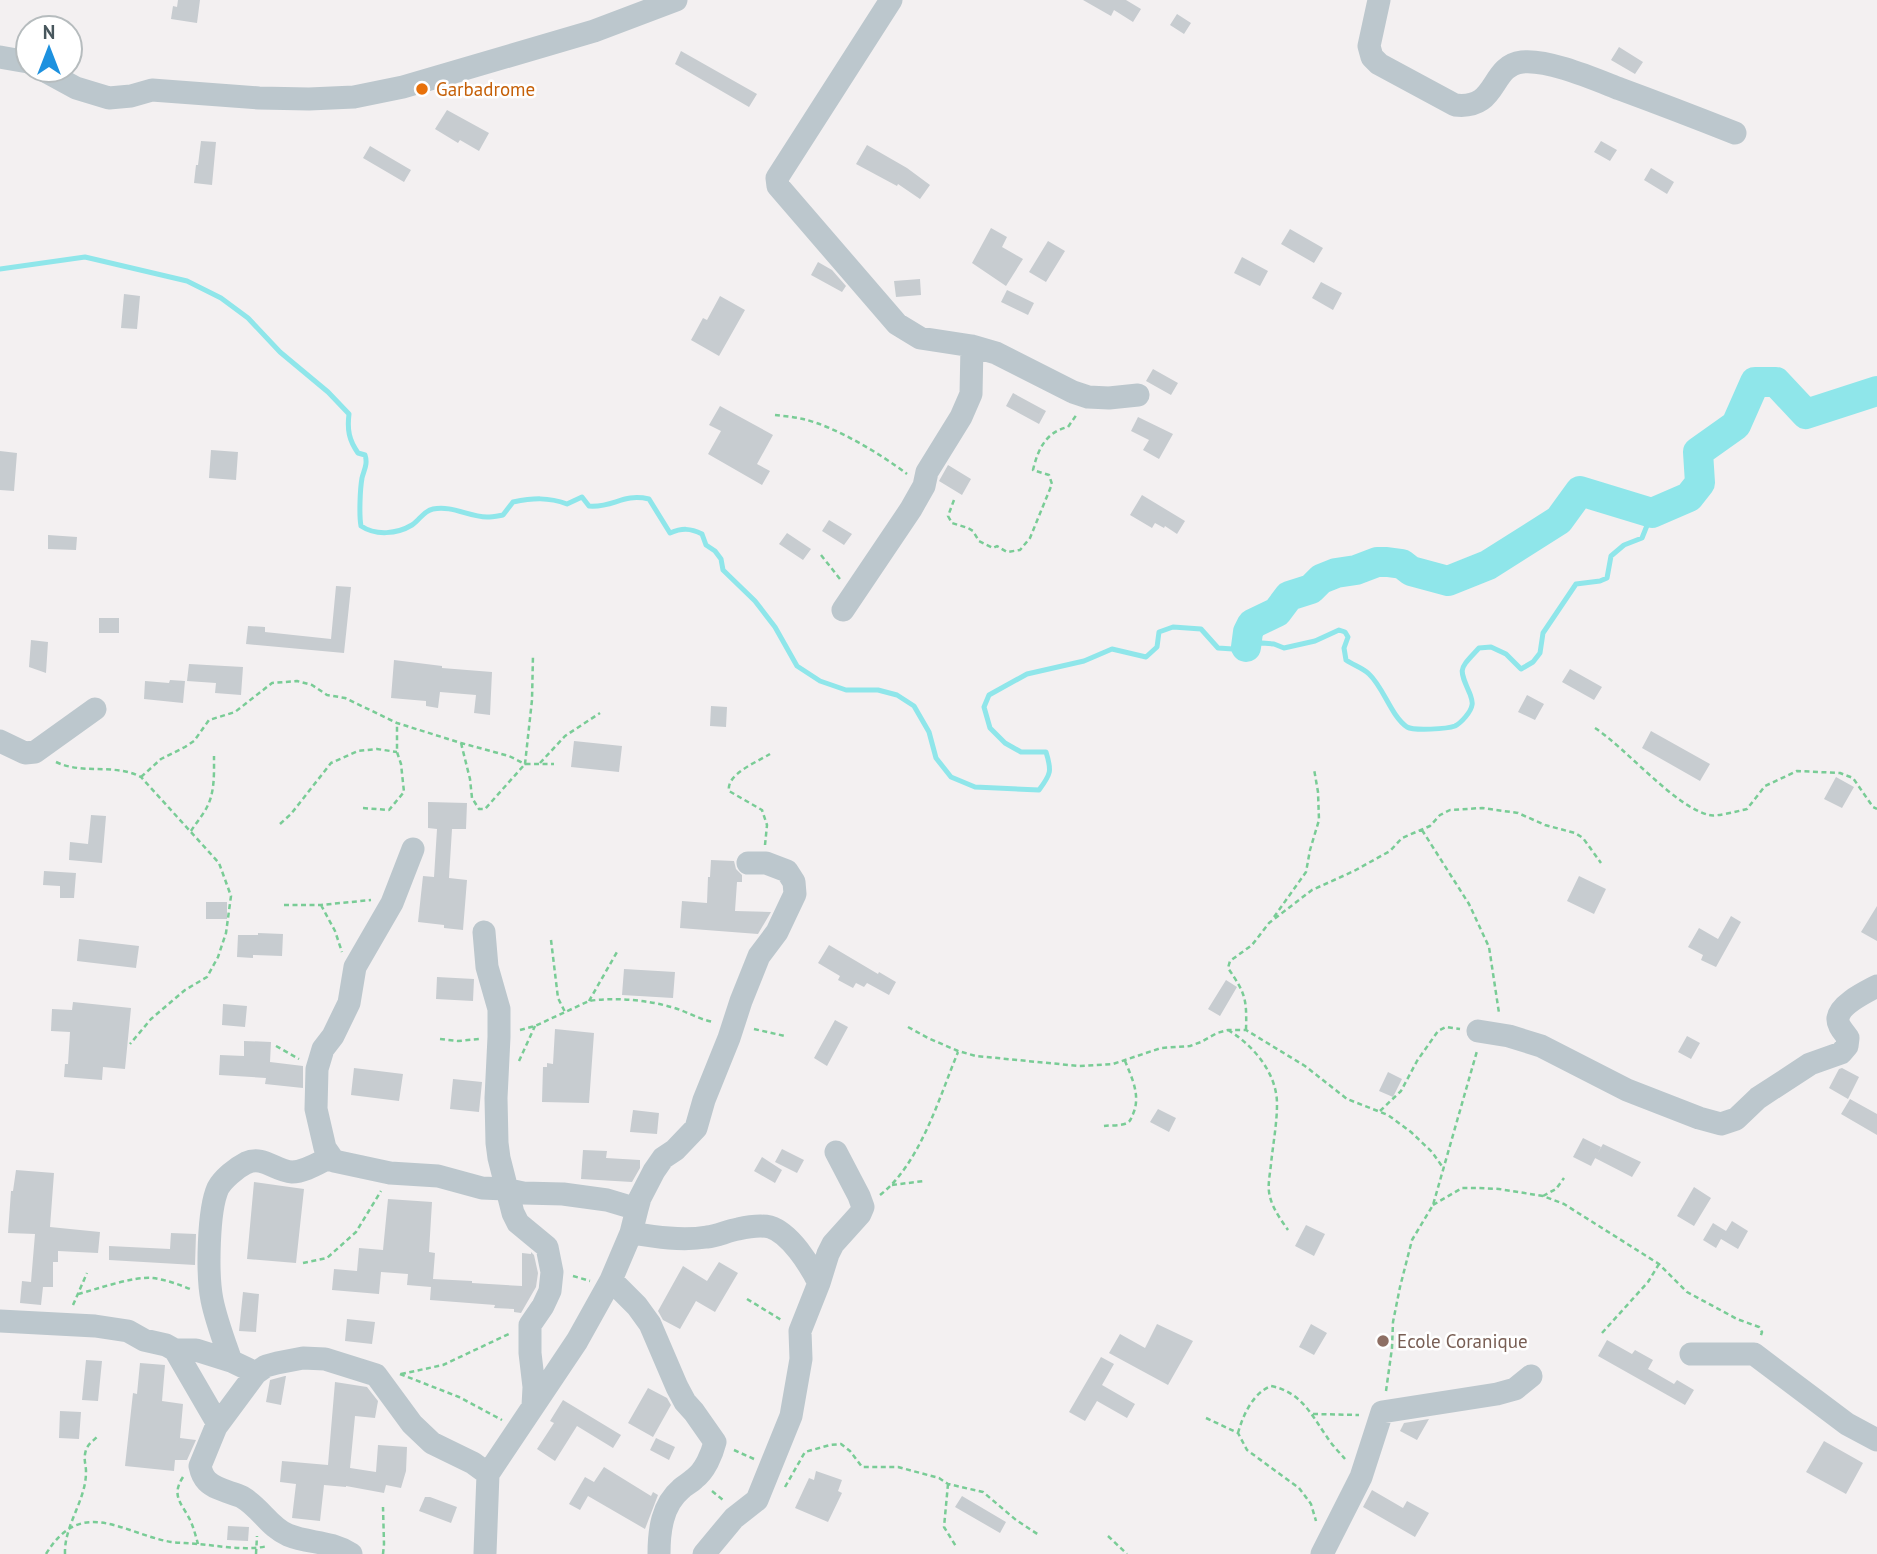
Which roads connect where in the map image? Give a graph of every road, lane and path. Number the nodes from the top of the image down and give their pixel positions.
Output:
1 (676, 0) edge
2 (891, 0) edge
3 (1379, 0) edge
4 (69, 84) edge
5 (1735, 133) dead end
6 (972, 346) junction
7 (1138, 395) dead end
8 (1088, 397) junction
9 (775, 415) dead end
10 (923, 486) junction
11 (954, 500) dead end
12 (843, 610) dead end
13 (533, 655) dead end
14 (95, 709) dead end
15 (600, 713) dead end
16 (397, 723) junction
17 (1595, 728) dead end
18 (0, 741) edge
19 (461, 743) junction
20 (397, 752) junction
21 (770, 754) dead end
22 (214, 756) dead end
23 (540, 763) junction
24 (525, 764) junction
25 (554, 764) dead end
26 (79, 767) dead end
27 (1314, 769) dead end
28 (141, 777) junction
29 (363, 808) dead end
30 (1877, 809) edge
31 (280, 824) dead end
32 (1422, 830) junction
33 (190, 831) junction
34 (413, 849) dead end
35 (757, 863) joint
36 (1601, 863) dead end
37 (392, 903) junction
38 (284, 905) dead end
39 (321, 905) junction
40 (1269, 923) junction
41 (484, 932) dead end
42 (551, 940) dead end
43 (617, 952) dead end
44 (355, 967) junction
45 (1877, 986) edge
46 (589, 1001) junction
47 (565, 1012) junction
48 (694, 1016) dead end
49 (908, 1027) dead end
50 (1228, 1030) junction
51 (1246, 1030) junction
52 (1478, 1031) junction
53 (1509, 1036) junction
54 (499, 1037) junction
55 (440, 1039) dead end
56 (130, 1044) dead end
57 (276, 1046) dead end
58 (958, 1051) junction
59 (1125, 1061) junction
60 (317, 1069) junction
61 (1380, 1111) junction
62 (1104, 1126) dead end
63 (836, 1152) dead end
64 (331, 1157) junction
65 (1444, 1169) junction
66 (390, 1173) junction
67 (1564, 1178) dead end
68 (924, 1181) dead end
69 (892, 1185) junction
70 (505, 1188) junction
71 (1544, 1196) junction
72 (1433, 1205) junction
73 (863, 1208) junction
74 (637, 1209) junction
75 (1288, 1230) dead end
76 (631, 1233) junction
77 (303, 1263) dead end
78 (1659, 1264) junction
79 (552, 1272) junction
80 (87, 1273) dead end
81 (611, 1280) junction
82 (819, 1283) junction
83 (78, 1294) junction
84 (211, 1299) junction
85 (747, 1299) dead end
86 (0, 1321) edge
87 (64, 1326) junction
88 (800, 1332) junction
89 (1602, 1334) dead end
90 (492, 1340) dead end
91 (175, 1350) junction
92 (1691, 1354) dead end
93 (1754, 1354) junction
94 (231, 1361) junction
95 (256, 1373) junction
96 (1531, 1376) dead end
97 (533, 1406) junction
98 (1382, 1412) junction
99 (1313, 1414) junction
100 (1206, 1418) dead end
101 (218, 1424) junction
102 (517, 1432) junction
103 (1238, 1433) junction
104 (97, 1437) dead end
105 (1877, 1440) edge
106 (715, 1442) junction
107 (805, 1452) dead end
108 (769, 1466) junction
109 (488, 1474) junction
110 (1362, 1477) junction
111 (697, 1478) junction
112 (948, 1484) junction
113 (179, 1502) dead end
114 (383, 1507) dead end
115 (734, 1518) junction
116 (69, 1527) junction
117 (1039, 1535) dead end
118 (1108, 1536) dead end
119 (198, 1544) junction
120 (957, 1548) dead end
121 (1323, 1553) edge
122 (46, 1554) edge
123 (65, 1554) edge
124 (256, 1554) edge
125 (351, 1554) edge
126 (383, 1554) edge
127 (485, 1554) edge
128 (659, 1554) edge
129 (704, 1554) edge
130 (1127, 1554) edge

1 - 4 street
2 - 6 street
3 - 5 street
6 - 8 street
6 - 10 street
7 - 8 street
8 - 11 path
9 - 10 path
10 - 12 street
13 - 24 path
14 - 18 street
15 - 23 path
16 - 19 path
16 - 20 path
16 - 28 path
17 - 30 path
19 - 24 path
19 - 24 path
20 - 29 path
20 - 31 path
21 - 35 path
22 - 33 path
23 - 24 path
23 - 25 path
26 - 28 path
27 - 40 path
28 - 33 path
32 - 36 path
32 - 40 path
32 - 53 path
33 - 56 path
34 - 37 street
35 - 74 street
37 - 39 path
37 - 44 street
38 - 39 path
39 - 44 path
40 - 51 path
41 - 54 street
42 - 47 path
43 - 46 path
44 - 60 street
45 - 53 street
46 - 47 path
46 - 48 path
47 - 54 path
49 - 58 path
50 - 51 path
50 - 59 path
50 - 75 path
51 - 61 path
52 - 53 street
52 - 61 path
52 - 65 path
54 - 55 path
54 - 70 street
57 - 60 path
58 - 59 path
58 - 69 path
59 - 62 path
60 - 64 street
61 - 65 path
63 - 73 street
64 - 66 street
64 - 84 street
65 - 72 path
66 - 70 street
66 - 77 path
67 - 71 path
68 - 69 path
69 - 73 path
70 - 74 street
70 - 79 street
71 - 72 path
71 - 78 path
72 - 98 path
73 - 82 street
74 - 76 street
76 - 81 street
76 - 82 street
78 - 89 path
78 - 93 path
79 - 81 path
79 - 97 street
80 - 83 path
81 - 97 street
81 - 106 street
82 - 88 street
83 - 84 path
83 - 87 path
84 - 94 street
85 - 88 path
86 - 87 street
87 - 91 street
88 - 108 street
90 - 102 path
91 - 94 street
91 - 101 street
92 - 93 street
93 - 105 street
94 - 95 street
95 - 101 street
95 - 109 street
96 - 98 street
97 - 102 street
98 - 99 path
98 - 110 street
99 - 103 path
99 - 110 path
100 - 103 path
101 - 125 street
102 - 109 street
103 - 121 path
104 - 116 path
106 - 108 path
106 - 111 street
107 - 112 path
108 - 115 street
109 - 127 street
110 - 121 street
111 - 115 path
111 - 128 street
112 - 117 path
112 - 120 path
113 - 119 path
114 - 126 path
115 - 129 street
116 - 119 path
116 - 122 path
116 - 123 path
118 - 130 path
119 - 124 path

